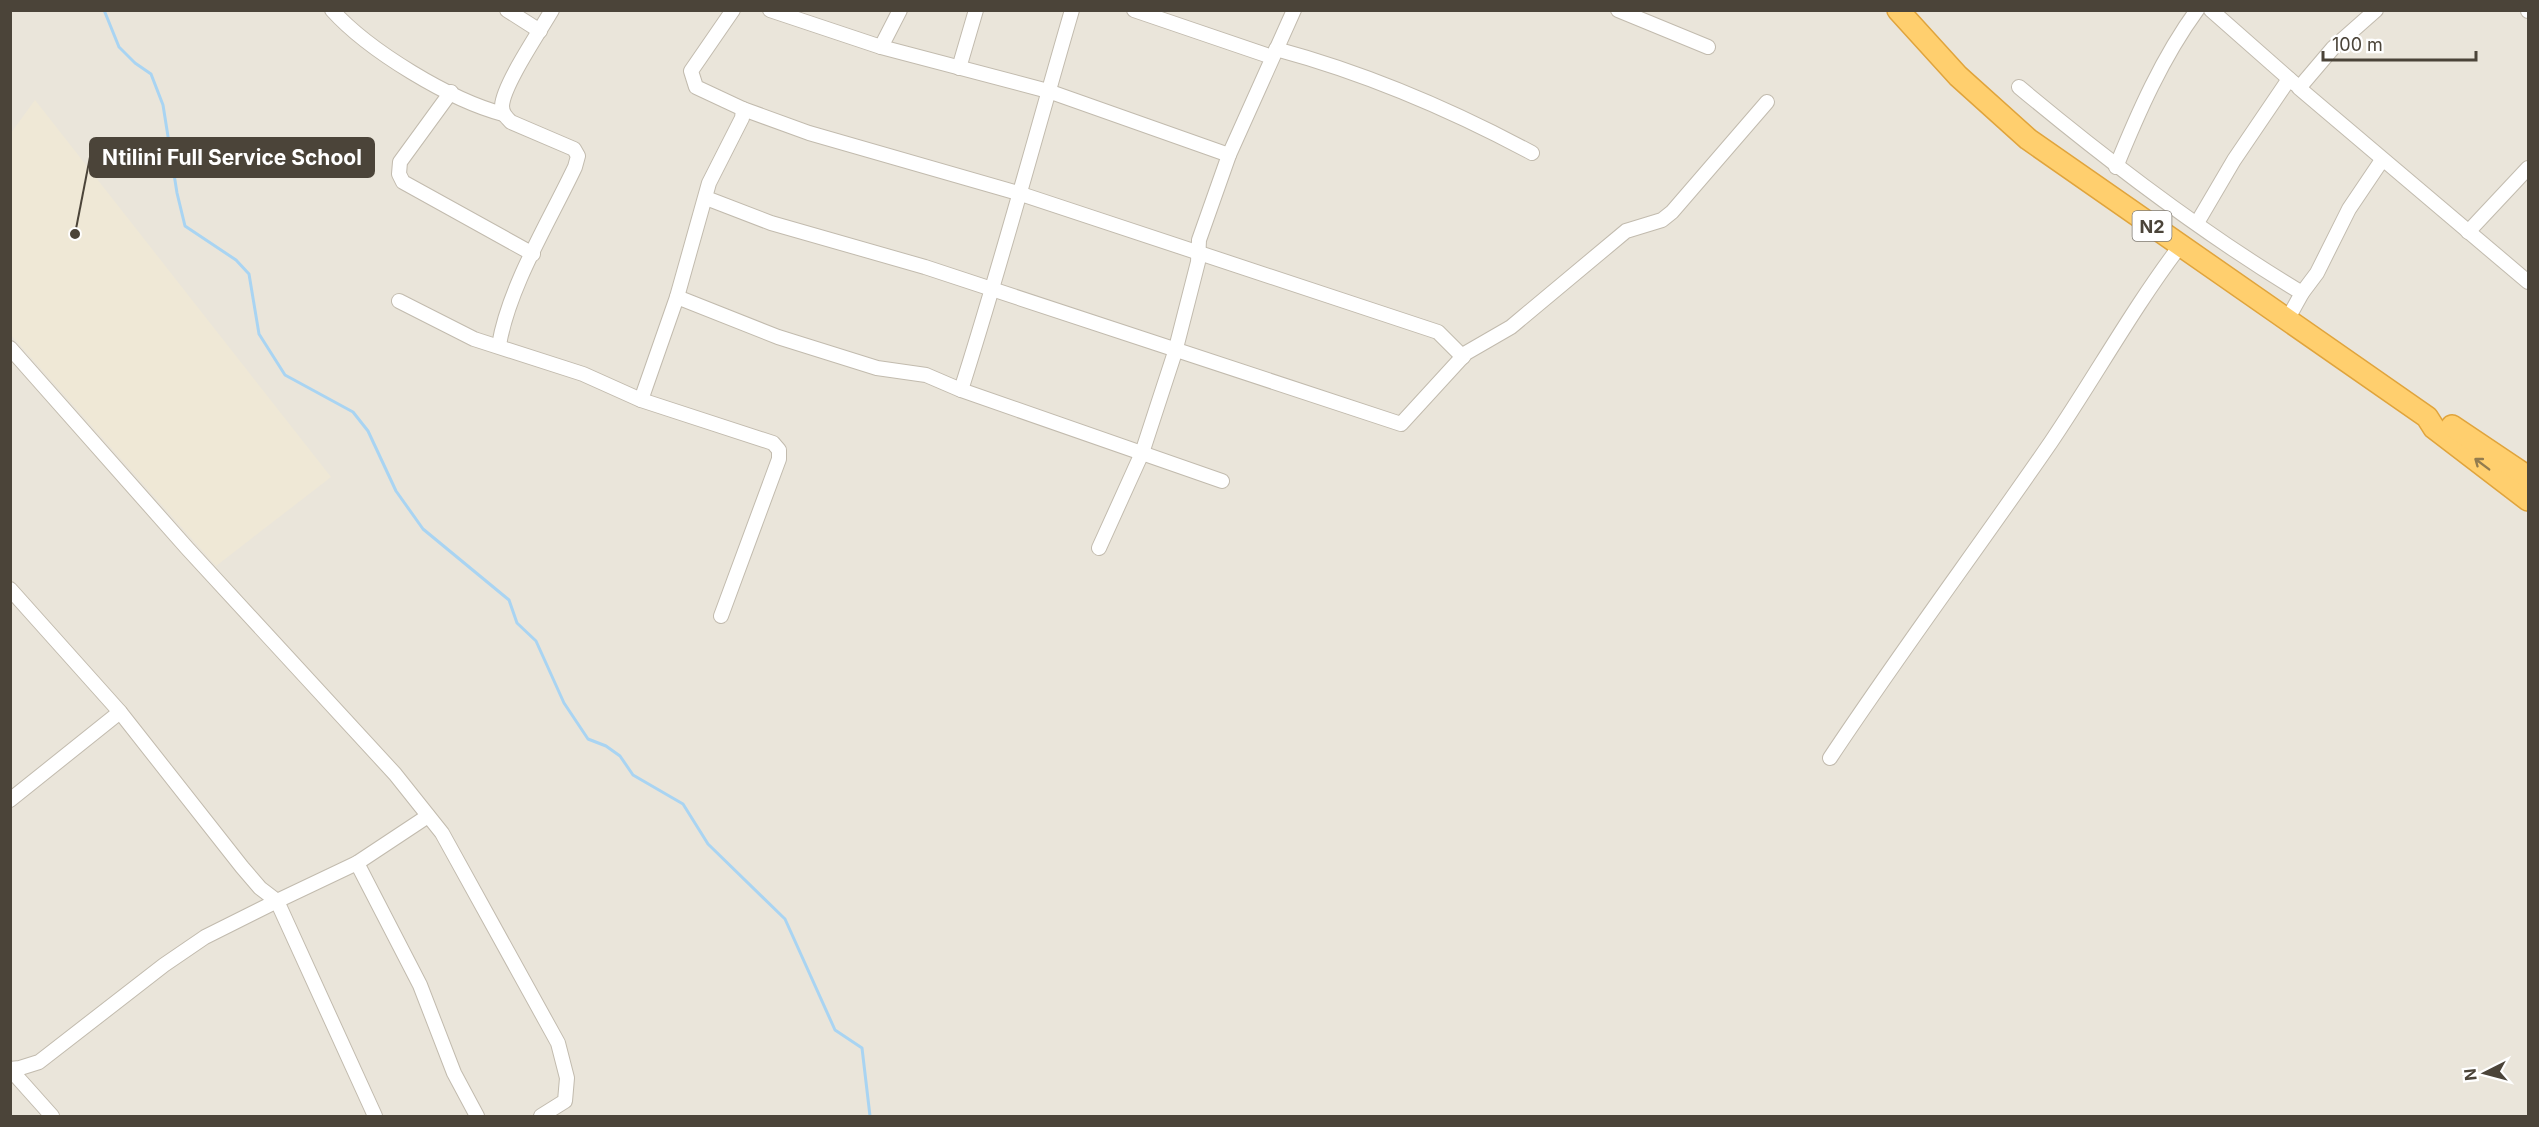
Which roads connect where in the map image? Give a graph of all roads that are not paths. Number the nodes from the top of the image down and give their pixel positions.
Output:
1 (332, 10) edge
2 (507, 10) edge
3 (552, 10) edge
4 (733, 10) edge
5 (770, 10) edge
6 (900, 10) edge
7 (976, 10) edge
8 (1072, 10) edge
9 (1134, 10) edge
10 (1294, 10) edge
11 (1618, 10) edge
12 (1898, 10) edge
13 (2197, 10) edge
14 (2211, 10) edge
15 (2376, 10) edge
16 (540, 31) junction
17 (881, 47) junction
18 (1708, 47) dead end
19 (1274, 53) junction
20 (958, 68) junction
21 (2294, 84) junction
22 (2019, 87) dead end
23 (1048, 91) junction
24 (451, 92) junction
25 (1767, 102) dead end
26 (743, 109) junction
27 (503, 114) junction
28 (1532, 153) dead end
29 (1229, 155) junction
30 (2382, 160) junction
31 (2116, 167) junction
32 (2529, 168) edge
33 (1018, 193) junction
34 (706, 198) junction
35 (2197, 224) junction
36 (2468, 232) junction
37 (2180, 246) junction
38 (533, 254) junction
39 (1198, 254) junction
40 (2529, 282) edge
41 (993, 291) junction
42 (2302, 293) junction
43 (677, 297) junction
44 (399, 301) dead end
45 (2287, 320) junction
46 (498, 345) junction
47 (10, 348) edge
48 (1175, 352) junction
49 (1463, 357) junction
50 (960, 390) junction
51 (641, 400) junction
52 (2427, 417) junction
53 (1142, 453) junction
54 (2529, 477) edge
55 (1222, 481) dead end
56 (2529, 500) edge
57 (1099, 548) dead end
58 (10, 589) edge
59 (721, 616) dead end
60 (120, 712) junction
61 (1830, 758) dead end
62 (10, 800) edge
63 (428, 816) junction
64 (357, 863) junction
65 (277, 901) junction
66 (10, 1069) edge
67 (52, 1116) edge
68 (375, 1116) edge
69 (477, 1116) edge
70 (541, 1116) edge

1 - 24 street
2 - 16 street
3 - 16 street
4 - 26 street
5 - 17 street
6 - 17 street
7 - 20 street
8 - 23 street
9 - 19 street
10 - 19 street
11 - 18 street
12 - 37 highway, N2
13 - 31 street
14 - 21 street
15 - 21 street
16 - 27 street
17 - 20 street
19 - 28 street
19 - 29 street
20 - 23 street
21 - 30 street
21 - 35 street
22 - 31 street
23 - 29 street
23 - 33 street
24 - 27 street
24 - 38 street
25 - 49 street
26 - 33 street
26 - 34 street
27 - 38 street
29 - 39 street
30 - 36 street
30 - 42 street
31 - 35 street
32 - 36 street
33 - 39 street
33 - 41 street
34 - 41 street
34 - 43 street
35 - 42 street
36 - 40 street
37 - 45 highway, N2
37 - 61 street
38 - 46 street
39 - 48 street
39 - 49 street
41 - 48 street
41 - 50 street
42 - 45 street
43 - 50 street
43 - 51 street
44 - 46 street
45 - 52 highway, N2
46 - 51 street
47 - 63 street
48 - 49 street
48 - 53 street
50 - 53 street
51 - 59 street
52 - 54 highway, N2
56 -> 52 highway, N2
53 - 55 street
53 - 57 street
58 - 60 street
60 - 62 street
60 - 65 street
63 - 64 street
63 - 70 street
64 - 65 street
64 - 69 street
65 - 66 street
65 - 68 street
66 - 67 street

